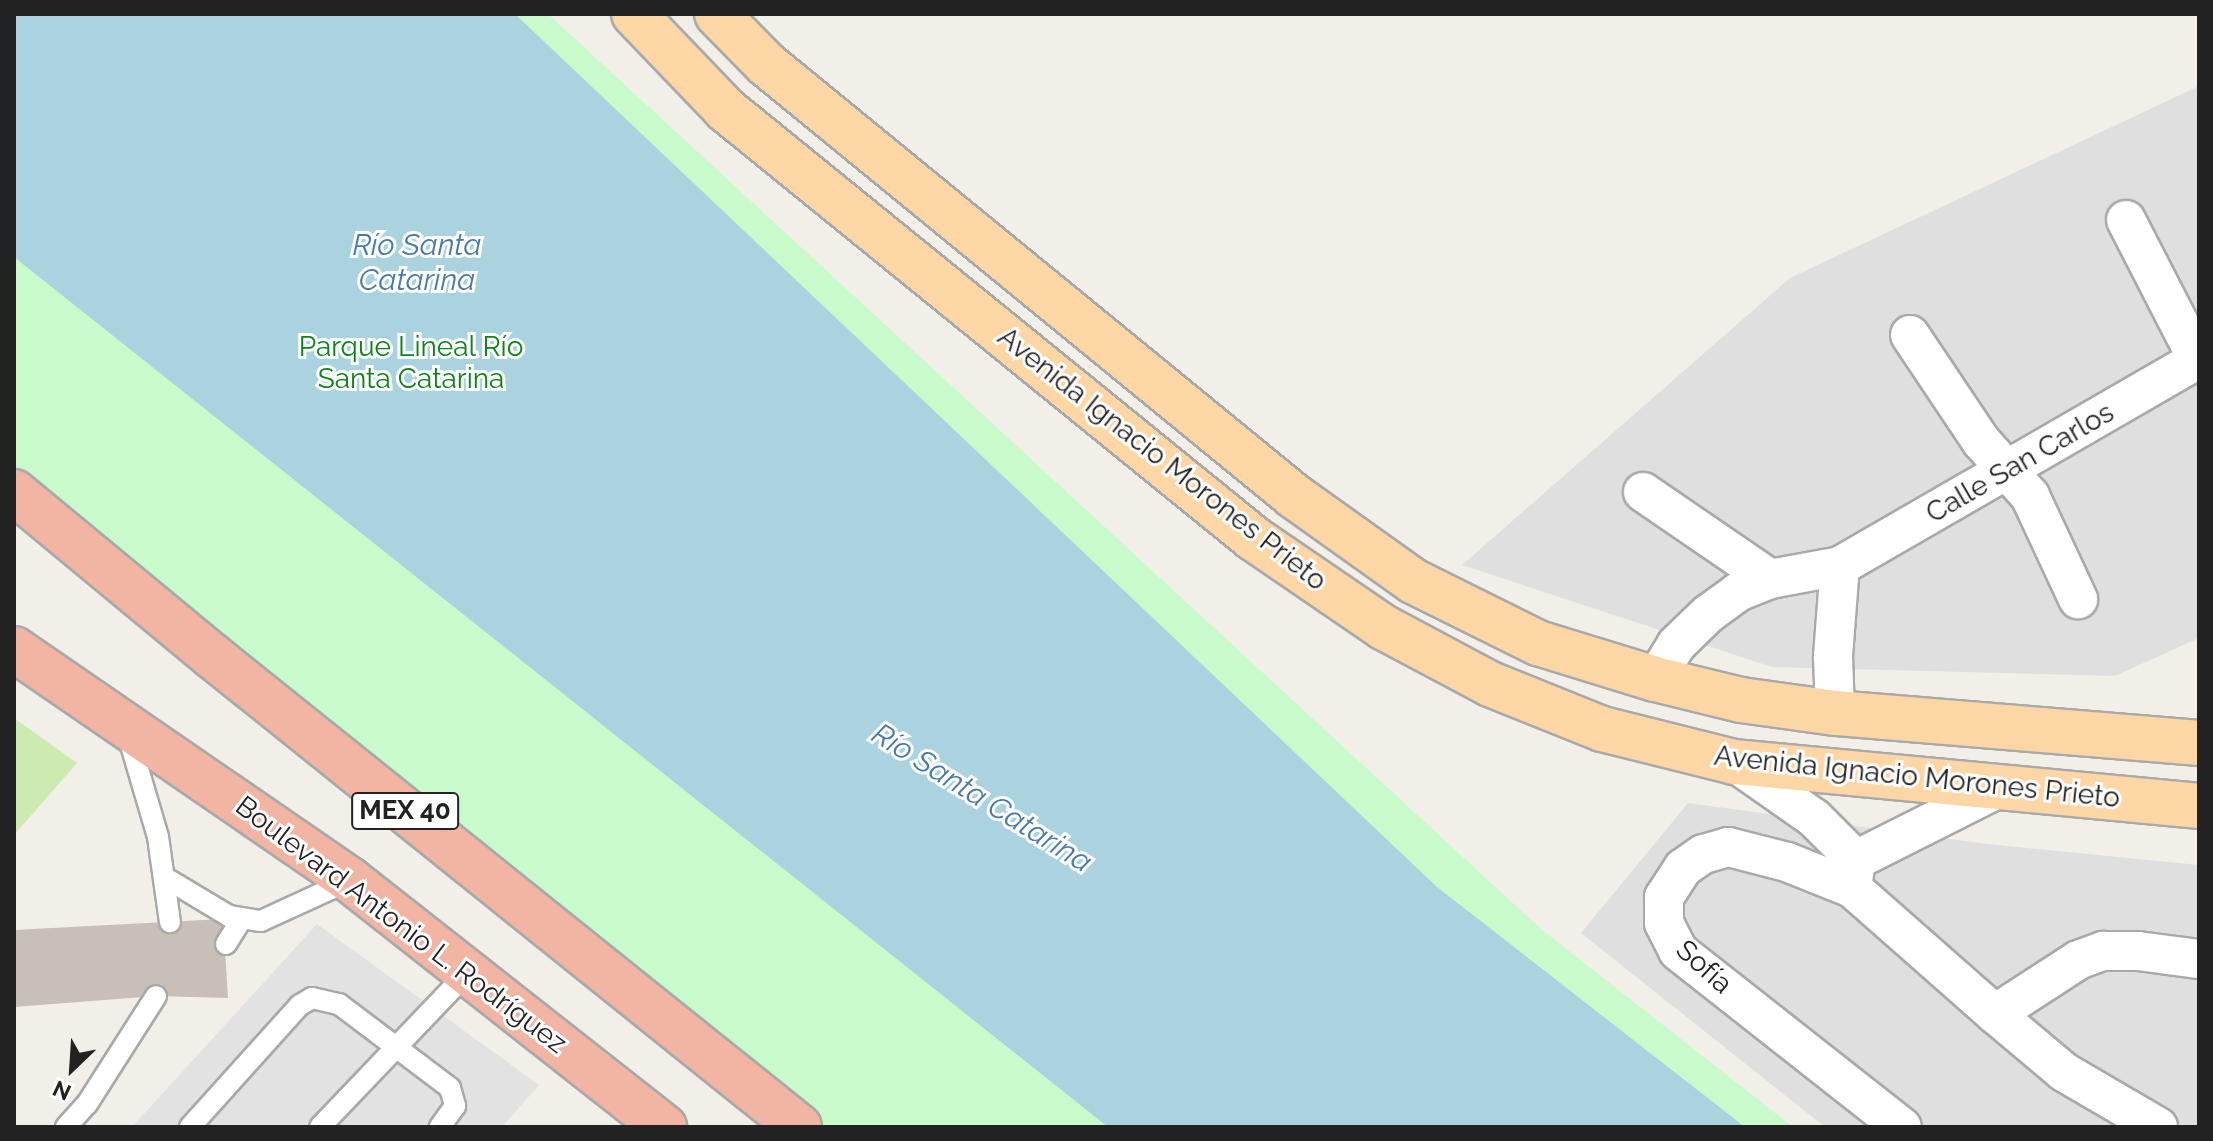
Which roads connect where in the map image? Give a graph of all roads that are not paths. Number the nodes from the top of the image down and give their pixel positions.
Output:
1 (634, 14) edge
2 (717, 14) edge
3 (2126, 220) dead end
4 (1910, 335) dead end
5 (2199, 360) edge
6 (2006, 472) junction
7 (14, 492) edge
8 (1643, 492) dead end
9 (1840, 566) junction
10 (1770, 579) junction
11 (2078, 599) dead end
12 (14, 649) edge
13 (1655, 679) junction
14 (1835, 713) junction
15 (125, 724) junction
16 (2199, 743) edge
17 (1734, 762) junction
18 (1999, 788) junction
19 (2199, 806) edge
20 (1854, 874) junction
21 (164, 877) junction
22 (350, 880) junction
23 (241, 920) junction
24 (170, 922) dead end
25 (226, 944) dead end
26 (2199, 959) edge
27 (467, 973) junction
28 (156, 996) dead end
29 (1995, 1014) junction
30 (397, 1046) junction
31 (646, 1122) edge
32 (66, 1127) edge
33 (190, 1127) edge
34 (320, 1127) edge
35 (440, 1127) edge
36 (799, 1127) edge
37 (1902, 1127) edge
38 (2158, 1127) edge

1 - 17 main road, Avenida Ignacio Morones Prieto
2 - 13 main road, Avenida Ignacio Morones Prieto
3 - 5 street
4 - 6 street
5 - 6 street, Calle San Carlos
6 - 9 street, Calle San Carlos
6 - 11 street
7 - 36 highway, MEX 40
8 - 10 street
9 - 10 street, Calle San Carlos
9 - 14 street
10 - 13 street, Calle San Carlos
12 - 15 highway, Boulevard Antonio L. Rodríguez / MEX 40
13 - 14 main road, Avenida Ignacio Morones Prieto
14 - 16 main road, Avenida Ignacio Morones Prieto
15 - 21 lane
15 - 22 highway, Boulevard Antonio L. Rodríguez / MEX 40
17 - 18 main road, Avenida Ignacio Morones Prieto
17 - 20 street
18 - 19 main road, Avenida Ignacio Morones Prieto
18 - 20 street
20 - 29 street
20 - 37 street, Sofía
21 - 23 lane
21 - 24 lane
22 - 23 lane
22 - 27 highway, Boulevard Antonio L. Rodríguez / MEX 40
23 - 25 lane
26 - 29 street
27 - 30 lane
27 - 31 highway, Boulevard Antonio L. Rodríguez / MEX 40
28 - 32 lane
29 - 38 street
30 - 33 lane
30 - 34 lane
30 - 35 lane

